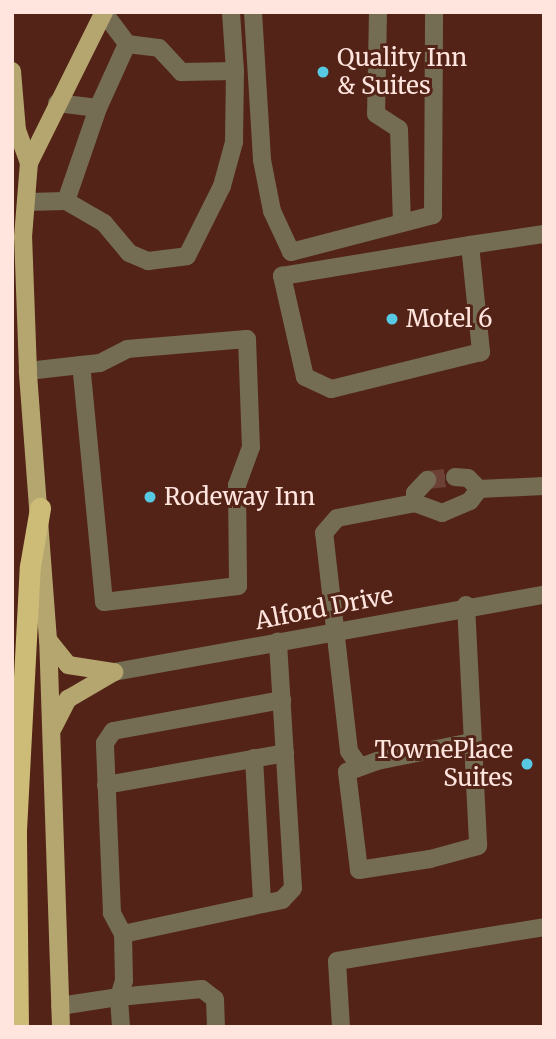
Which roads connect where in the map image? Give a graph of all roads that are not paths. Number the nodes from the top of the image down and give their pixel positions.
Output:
1 (104, 12) edge
2 (231, 12) edge
3 (253, 12) edge
4 (378, 12) edge
5 (434, 12) edge
6 (127, 44) junction
7 (12, 71) edge
8 (235, 71) junction
9 (57, 103) junction
10 (98, 108) junction
11 (29, 163) junction
12 (66, 201) junction
13 (26, 202) junction
14 (402, 223) junction
15 (544, 234) edge
16 (470, 245) junction
17 (81, 365) junction
18 (28, 371) junction
19 (455, 477) tunnel mouth
20 (427, 480) dead end
21 (544, 486) edge
22 (479, 489) junction
23 (415, 503) junction
24 (40, 508) junction
25 (544, 595) edge
26 (466, 605) junction
27 (333, 631) junction
28 (48, 640) junction
29 (278, 641) junction
30 (114, 672) junction
31 (282, 701) junction
32 (52, 731) junction
33 (471, 742) junction
34 (285, 753) junction
35 (254, 758) junction
36 (360, 767) junction
37 (106, 785) junction
38 (262, 903) junction
39 (544, 927) edge
40 (123, 934) junction
41 (118, 997) junction
42 (60, 1006) junction
43 (18, 1027) edge
44 (61, 1027) edge
45 (121, 1027) edge
46 (216, 1027) edge
47 (341, 1027) edge

1 - 6 street
1 - 9 main road
2 - 8 street
3 - 14 street
4 - 14 street
5 - 14 street
6 - 8 street
6 - 10 street
7 - 11 main road
8 - 12 street
9 - 10 street
9 - 11 main road
10 - 12 street
11 - 13 main road
12 - 13 street
13 - 18 main road
15 - 16 street
16 - 16 street
17 - 17 street
17 - 18 street
18 - 24 main road
19 - 22 street
20 - 23 street
21 - 22 street
22 - 23 street
23 - 27 street
24 - 28 main road
24 - 43 highway
25 - 26 street, Alford Drive
26 - 27 street, Alford Drive
26 - 33 street
27 - 29 street, Alford Drive
27 - 36 street
28 - 30 main road
28 - 32 main road
29 - 30 street, Alford Drive
29 - 31 street
30 - 32 main road
31 - 34 street
31 - 37 street
32 - 42 main road
33 - 36 street
33 - 36 street
34 - 35 street
34 - 38 street
35 - 37 street
35 - 38 street
37 - 40 street
38 - 40 street
39 - 47 street
40 - 41 street
41 - 42 street
41 - 45 street
41 - 46 street
42 - 44 main road

